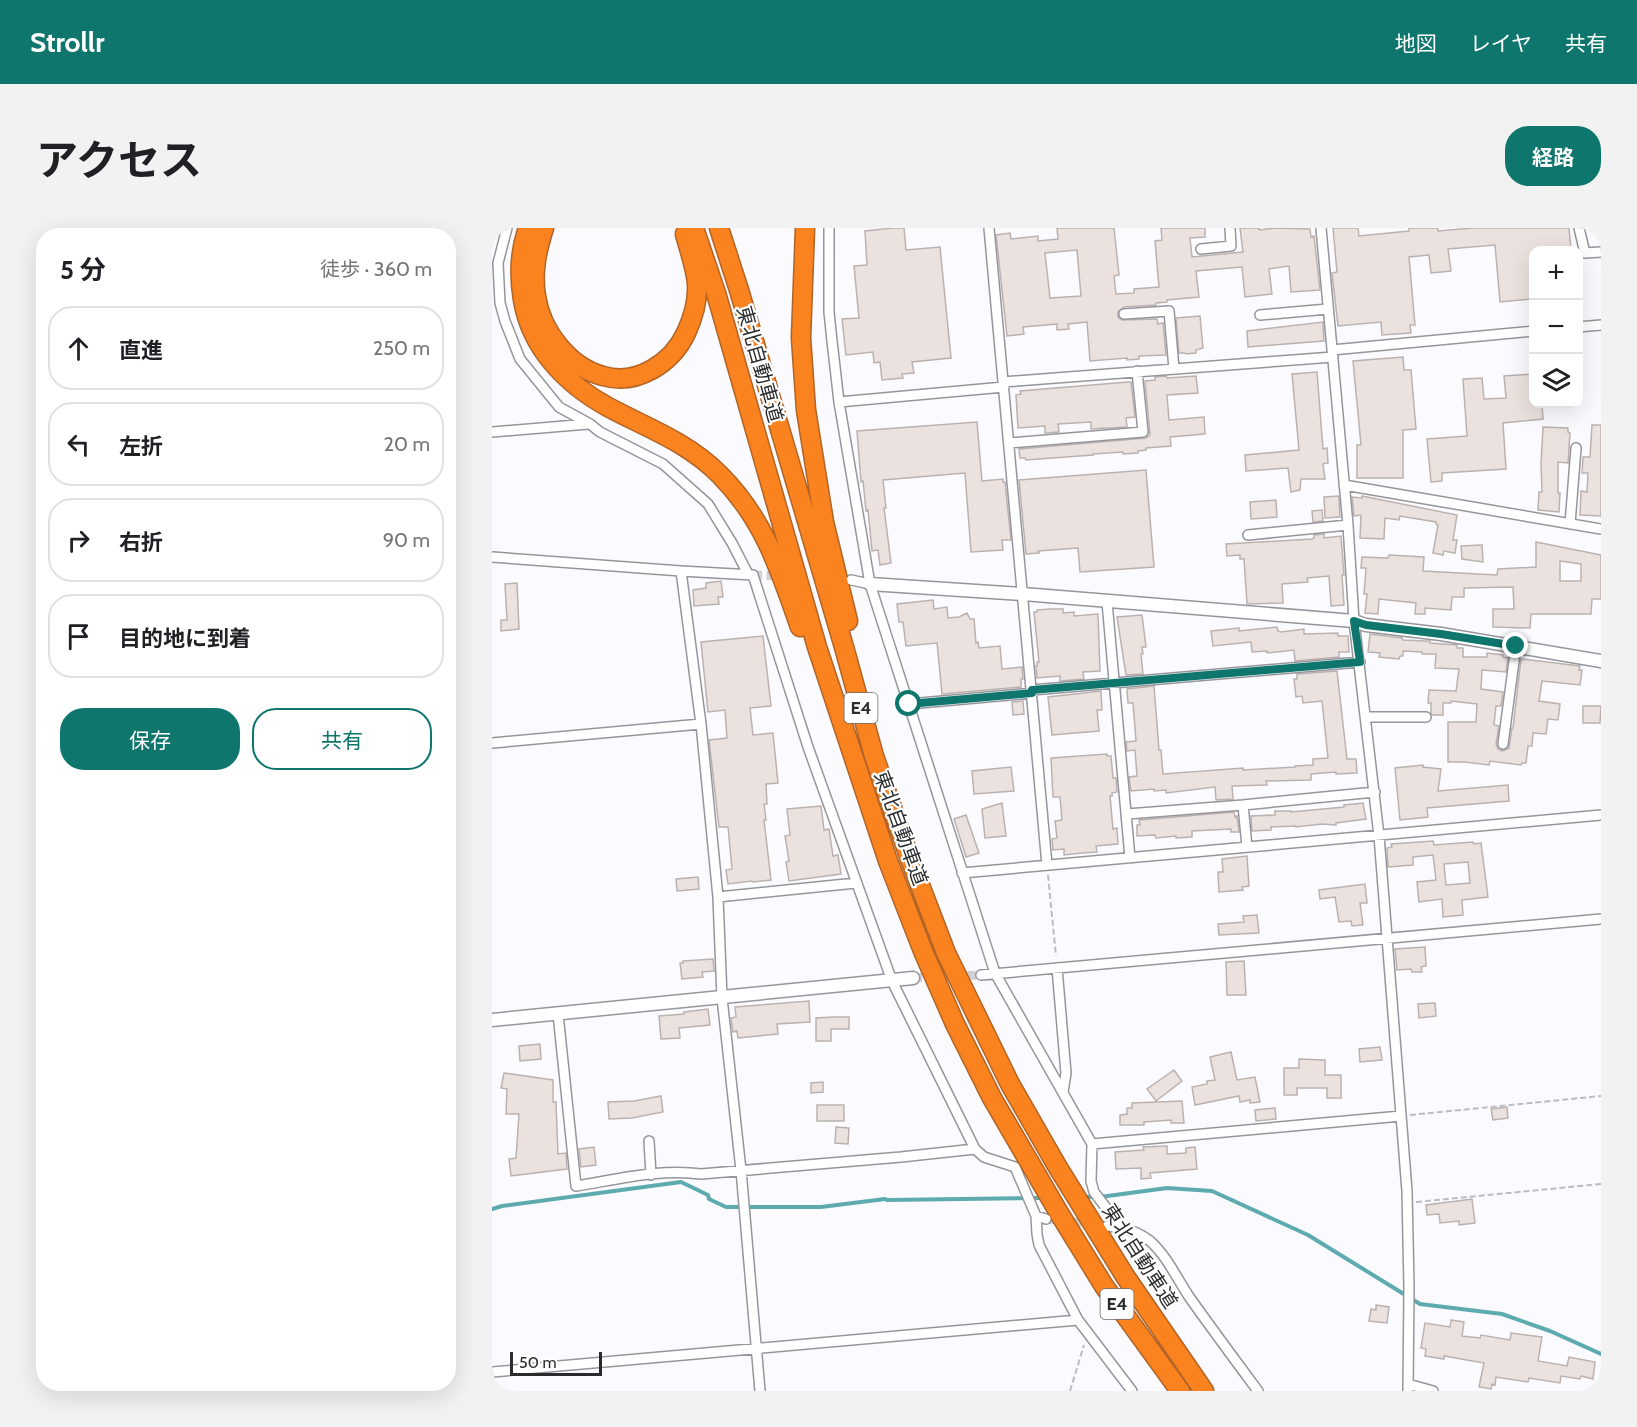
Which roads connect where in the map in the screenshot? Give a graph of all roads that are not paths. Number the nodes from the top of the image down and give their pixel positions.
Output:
1 (507, 228) edge
2 (528, 228) edge
3 (544, 228) edge
4 (684, 228) edge
5 (694, 228) edge
6 (719, 228) edge
7 (805, 228) edge
8 (829, 228) edge
9 (989, 228) edge
10 (1230, 228) edge
11 (1321, 228) edge
12 (1579, 228) edge
13 (1201, 249) dead end
14 (1601, 252) edge
15 (496, 257) edge
16 (1328, 309) junction
17 (1124, 314) dead end
18 (1260, 315) dead end
19 (1601, 324) edge
20 (1583, 326) edge
21 (1529, 331) edge
22 (1332, 353) junction
23 (1174, 369) junction
24 (1137, 372) junction
25 (1003, 384) junction
26 (839, 402) junction
27 (590, 424) junction
28 (492, 432) edge
29 (1009, 443) junction
30 (1576, 448) dead end
31 (1344, 485) junction
32 (1570, 524) junction
33 (1348, 525) junction
34 (1601, 529) edge
35 (1248, 535) dead end
36 (492, 557) edge
37 (681, 572) junction
38 (748, 574) junction
39 (851, 580) dead end
40 (870, 584) junction
41 (1023, 594) junction
42 (1107, 602) junction
43 (1354, 621) junction
44 (1516, 646) junction
45 (1601, 661) edge
46 (1360, 662) junction
47 (1114, 683) junction
48 (1032, 692) junction
49 (909, 704) junction
50 (1366, 717) junction
51 (1426, 717) dead end
52 (701, 724) junction
53 (492, 743) edge
54 (1503, 744) dead end
55 (1375, 792) junction
56 (1243, 805) junction
57 (1127, 814) junction
58 (1601, 815) edge
59 (1379, 836) junction
60 (1247, 848) junction
61 (1130, 858) junction
62 (910, 859) junction
63 (888, 861) junction
64 (1047, 865) junction
65 (962, 873) junction
66 (856, 883) junction
67 (718, 897) junction
68 (1601, 919) edge
69 (1387, 937) junction
70 (1057, 968) junction
71 (995, 973) junction
72 (981, 975) tunnel mouth
73 (913, 978) tunnel mouth
74 (892, 981) junction
75 (722, 998) junction
76 (558, 1014) junction
77 (492, 1020) edge
78 (1063, 1092) junction
79 (1401, 1116) junction
80 (649, 1141) dead end
81 (1092, 1144) junction
82 (975, 1149) junction
83 (741, 1170) junction
84 (651, 1174) junction
85 (1047, 1216) junction
86 (1107, 1226) dead end
87 (1121, 1227) junction
88 (1078, 1320) junction
89 (756, 1349) junction
90 (492, 1372) edge
91 (1408, 1388) edge
92 (760, 1391) edge
93 (1131, 1391) edge
94 (1180, 1391) edge
95 (1204, 1391) edge
96 (1258, 1391) edge
97 (1433, 1391) edge

1 - 15 street
2 - 63 highway
3 - 4 highway
5 - 63 highway, 東北自動車道 / E4
6 - 62 highway, 東北自動車道 / E4
7 - 62 highway
8 - 26 street
9 - 25 street
10 - 13 street
11 - 16 street
12 - 14 street
15 - 27 street
16 - 18 street
16 - 22 street
17 - 23 street
19 - 20 street
21 - 22 street
22 - 23 street
22 - 31 street
23 - 24 street
24 - 25 street
24 - 29 street
25 - 26 street
25 - 29 street
26 - 40 street
27 - 28 street
27 - 38 street
29 - 41 street
30 - 32 street
31 - 32 street
31 - 33 street
32 - 34 street
33 - 35 street
33 - 43 street
36 - 37 street
37 - 38 street
37 - 52 street
38 - 66 street
39 - 40 street
40 - 41 street
40 - 49 street
41 - 42 street
41 - 48 street
42 - 43 street
42 - 47 street
43 - 44 street
43 - 46 street
44 - 45 street
44 - 54 street
46 - 47 street
46 - 50 street
47 - 48 street
47 - 57 street
48 - 49 street
48 - 64 street
49 - 65 street
50 - 51 street
50 - 55 street
52 - 53 street
52 - 67 street
55 - 56 street
55 - 59 street
56 - 57 street
56 - 60 street
57 - 61 street
58 - 59 street
59 - 60 street
59 - 69 street
60 - 61 street
61 - 64 street
62 - 95 highway, 東北自動車道 / E4
63 - 85 highway, 東北自動車道 / E4
64 - 65 street
65 - 71 street
66 - 67 street
66 - 74 street
67 - 75 street
68 - 69 street
69 - 70 street
69 - 79 street
70 - 71 street
70 - 78 street
71 - 72 street
71 - 78 street
73 - 74 street
74 - 75 street
74 - 82 street
75 - 76 street
75 - 83 street
76 - 77 street
76 - 84 street
78 - 81 street
79 - 81 street
79 - 91 street
80 - 84 street
81 - 87 street
82 - 83 street
82 - 85 street
83 - 84 street
83 - 89 street
85 - 88 street
85 - 94 highway, 東北自動車道 / E4
86 - 87 street
87 - 96 street
88 - 89 street
88 - 93 street
89 - 90 street
89 - 92 street
91 - 97 street

